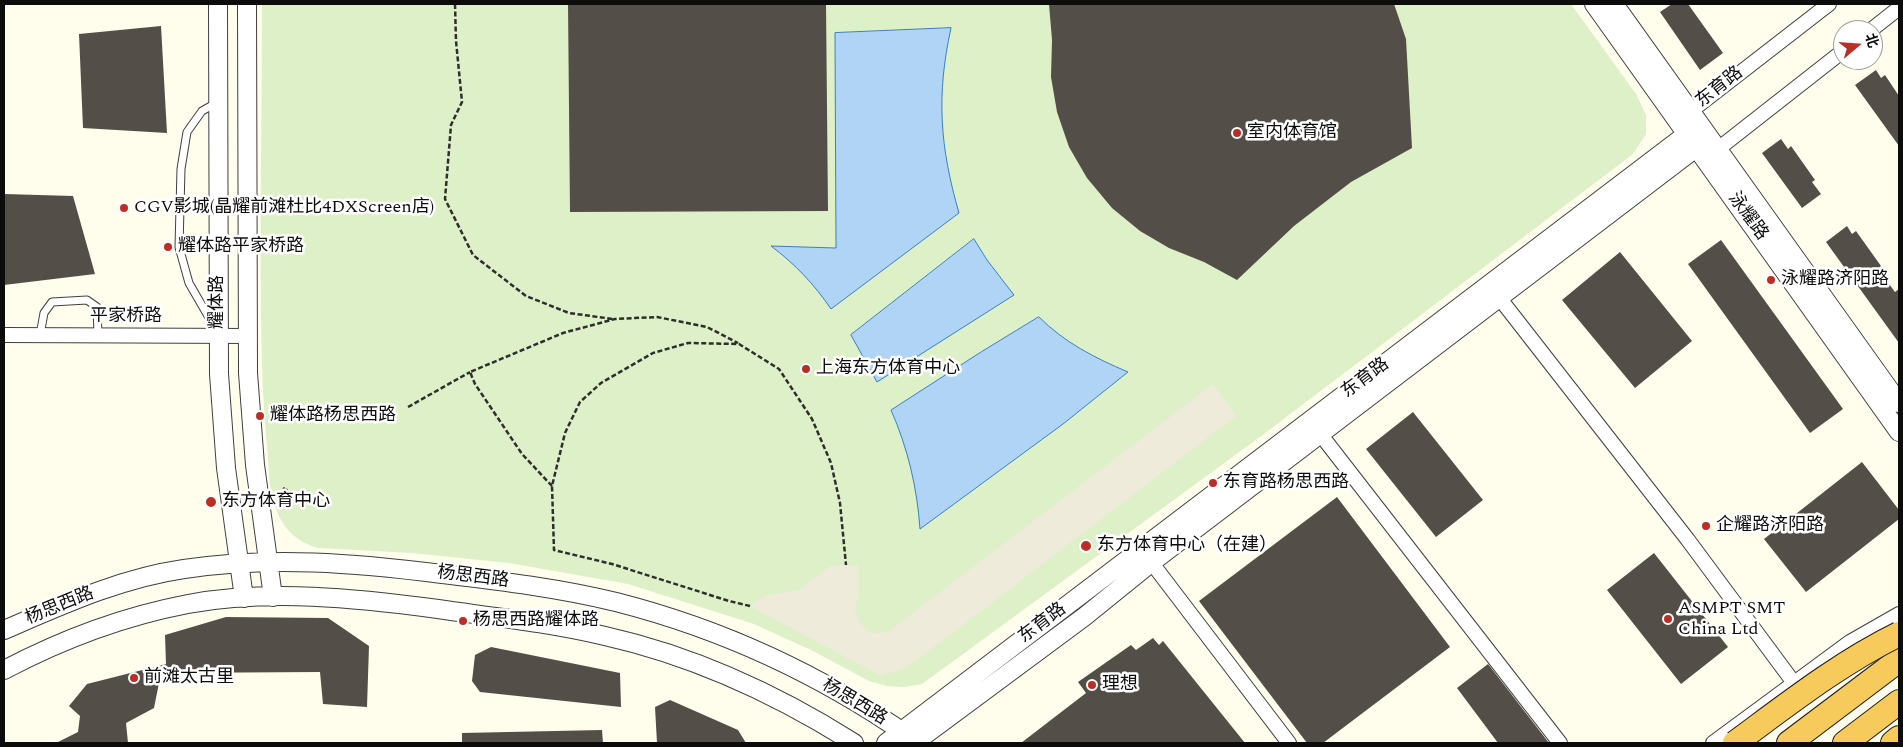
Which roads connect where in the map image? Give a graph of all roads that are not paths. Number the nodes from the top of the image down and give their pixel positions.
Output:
1 (218, 4) edge
2 (247, 4) edge
3 (1594, 4) edge
4 (1614, 4) edge
5 (1828, 4) edge
6 (1899, 8) edge
7 (1883, 21) edge
8 (1833, 60) edge
9 (218, 102) junction
10 (1691, 110) junction
11 (1692, 141) junction
12 (1718, 148) junction
13 (1494, 291) junction
14 (4, 335) edge
15 (40, 335) junction
16 (98, 335) junction
17 (218, 335) junction
18 (248, 336) junction
19 (1899, 403) edge
20 (1315, 428) junction
21 (1899, 432) edge
22 (1147, 556) junction
23 (268, 562) junction
24 (239, 563) junction
25 (273, 597) junction
26 (244, 598) junction
27 (1899, 614) edge
28 (4, 630) edge
29 (1899, 634) edge
30 (1899, 660) edge
31 (4, 670) edge
32 (1794, 684) junction
33 (1899, 702) edge
34 (1899, 738) edge
35 (913, 740) edge
36 (854, 743) edge
37 (886, 743) edge
38 (1289, 743) edge
39 (1560, 743) edge
40 (1713, 743) edge
41 (1735, 743) edge
42 (1789, 743) edge
43 (1846, 743) edge
44 (1893, 743) edge

1 - 9 street, 耀体路
2 - 18 street, 耀体路
3 - 11 street, 泳耀路
4 - 10 street, 泳耀路
5 - 10 street, 东育路
6 - 7 street
8 - 12 street
9 - 17 street, 耀体路
9 - 17 lane
10 - 11 street, 东育路
10 - 12 street, 泳耀路
11 - 12 street
11 - 13 street, 东育路
11 - 21 street, 泳耀路
12 - 19 street, 泳耀路
13 - 20 street, 东育路
13 - 32 street
14 - 15 street, 平家桥路
15 - 16 street, 平家桥路
15 - 16 lane
16 - 17 street, 平家桥路
17 - 18 street, 平家桥路
17 - 24 street, 耀体路
18 - 23 street, 耀体路
20 - 22 street, 东育路
20 - 39 street
22 - 35 street, 东育路
22 - 38 street
23 - 24 street, 杨思西路
23 - 25 street, 耀体路
23 - 35 street, 杨思西路
24 - 26 street, 耀体路
24 - 28 street, 杨思西路
25 - 26 street, 杨思西路
25 - 36 street, 杨思西路
26 - 31 street, 杨思西路
27 - 32 street
29 - 41 highway, bridge
30 - 42 highway
32 - 40 street
33 - 43 highway
34 - 44 highway
35 - 37 street, 东育路

